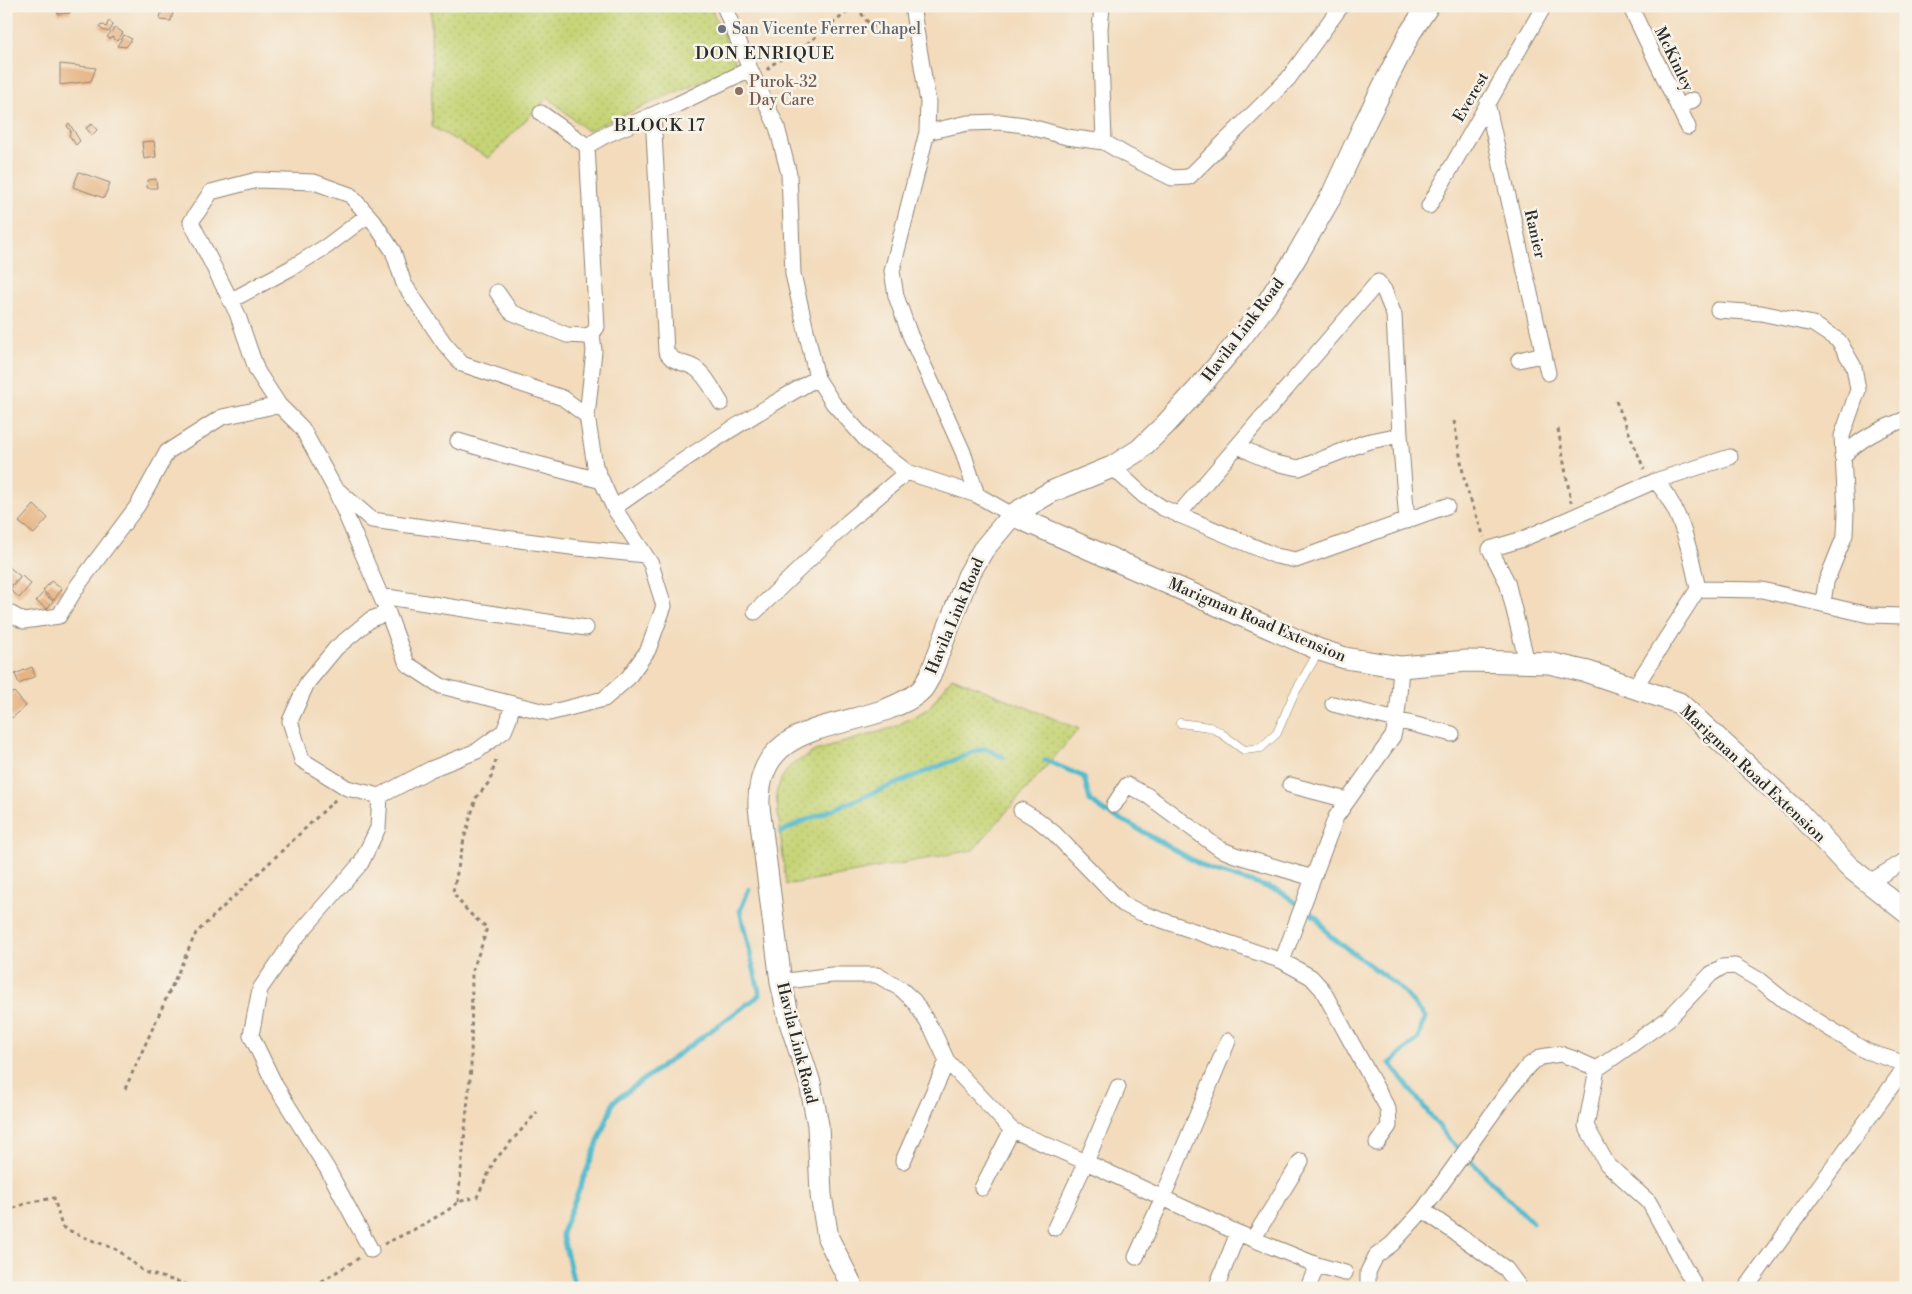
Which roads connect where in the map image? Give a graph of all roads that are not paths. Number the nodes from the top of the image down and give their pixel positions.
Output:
1 (724, 6) edge
2 (912, 6) edge
3 (1102, 6) edge
4 (1341, 6) edge
5 (1428, 6) edge
6 (1544, 6) edge
7 (1630, 6) edge
8 (750, 69) junction
9 (1693, 100) dead end
10 (1487, 103) junction
11 (1678, 107) junction
12 (541, 113) dead end
13 (653, 115) junction
14 (1688, 127) dead end
15 (927, 132) junction
16 (1104, 142) junction
17 (588, 146) junction
18 (1428, 206) dead end
19 (368, 215) junction
20 (497, 292) dead end
21 (230, 301) junction
22 (1718, 310) dead end
23 (592, 334) junction
24 (1544, 354) junction
25 (1519, 360) dead end
26 (1548, 373) dead end
27 (817, 378) junction
28 (721, 403) dead end
29 (279, 405) junction
30 (587, 416) junction
31 (1906, 419) edge
32 (1400, 435) junction
33 (458, 441) dead end
34 (1239, 446) junction
35 (1730, 457) dead end
36 (1842, 457) junction
37 (1112, 467) junction
38 (906, 472) junction
39 (602, 481) junction
40 (1653, 482) junction
41 (334, 487) junction
42 (977, 495) junction
43 (1447, 506) dead end
44 (614, 508) junction
45 (1012, 515) junction
46 (1178, 515) junction
47 (1407, 521) junction
48 (645, 555) junction
49 (1698, 589) junction
50 (381, 596) junction
51 (1823, 603) junction
52 (6, 611) edge
53 (755, 612) dead end
54 (388, 613) junction
55 (1906, 615) edge
56 (586, 628) dead end
57 (1320, 650) junction
58 (1527, 662) junction
59 (1401, 668) junction
60 (1634, 687) junction
61 (1333, 704) dead end
62 (512, 705) junction
63 (1397, 720) junction
64 (1180, 723) dead end
65 (1452, 734) dead end
66 (1290, 785) dead end
67 (380, 796) junction
68 (1347, 800) junction
69 (1114, 804) dead end
70 (1021, 810) dead end
71 (1906, 860) edge
72 (1314, 878) junction
73 (1868, 883) junction
74 (1906, 912) edge
75 (1282, 962) junction
76 (781, 982) junction
77 (1228, 1041) dead end
78 (947, 1061) junction
79 (1906, 1065) edge
80 (1597, 1069) junction
81 (1118, 1087) dead end
82 (1012, 1130) junction
83 (1377, 1144) dead end
84 (903, 1160) dead end
85 (1301, 1161) dead end
86 (1086, 1162) junction
87 (982, 1188) dead end
88 (1163, 1198) junction
89 (1423, 1210) junction
90 (1055, 1228) dead end
91 (1238, 1234) junction
92 (1253, 1239) junction
93 (371, 1250) road end
94 (1136, 1257) dead end
95 (1317, 1265) junction
96 (1345, 1273) dead end
97 (853, 1288) edge
98 (1216, 1288) edge
99 (1308, 1288) edge
100 (1368, 1288) edge
101 (1520, 1288) edge
102 (1696, 1288) edge
103 (1746, 1288) edge

1 - 8 street
2 - 15 street
3 - 16 street
4 - 16 street
5 - 37 street, Havila Link Road
6 - 10 street, Everest
7 - 11 street, McKinley
8 - 13 street
8 - 27 street
9 - 11 street
10 - 18 street, Everest
10 - 24 street, Ranier
11 - 14 street, McKinley
12 - 17 street
13 - 17 street
13 - 28 street
15 - 16 street
15 - 42 street
17 - 23 street
19 - 21 street
19 - 21 street
19 - 30 street
20 - 23 street
21 - 29 street
22 - 36 street
23 - 30 street
24 - 25 street
24 - 26 street, Ranier
27 - 38 street
27 - 44 street
29 - 41 street
29 - 52 street
30 - 39 street
31 - 36 street
32 - 34 street
32 - 34 street
32 - 47 street
33 - 39 street
34 - 46 street
35 - 40 street
36 - 51 street
37 - 45 street, Havila Link Road
37 - 46 street
38 - 42 street
38 - 53 street
39 - 44 street
40 - 49 street
40 - 58 street
41 - 48 street
41 - 50 street
42 - 45 street
43 - 47 street
44 - 48 street
45 - 57 street, Marigman Road Extension
45 - 76 street, Havila Link Road
46 - 47 street
48 - 62 street
49 - 51 street
49 - 60 street
50 - 54 street
50 - 56 street
51 - 55 street
54 - 62 street
54 - 67 street
57 - 59 street, Marigman Road Extension
57 - 64 lane
58 - 59 street, Marigman Road Extension
58 - 60 street, Marigman Road Extension
59 - 63 street
60 - 73 street, Marigman Road Extension
61 - 63 street
62 - 67 street
63 - 65 street
63 - 68 street
66 - 68 street
67 - 93 street
68 - 72 street
69 - 72 street
70 - 75 street
71 - 73 street
72 - 75 street
73 - 74 street, Marigman Road Extension
75 - 83 street
76 - 78 street
76 - 97 street, Havila Link Road
77 - 88 street
78 - 82 street
78 - 84 street
79 - 80 street
79 - 103 street
80 - 89 street
80 - 102 street
81 - 86 street
82 - 86 street
82 - 87 street
85 - 92 street
86 - 88 street
86 - 90 street
88 - 91 street
88 - 94 street
89 - 100 street
89 - 101 street
91 - 92 street
91 - 98 street
92 - 95 street
95 - 96 street
95 - 99 street

